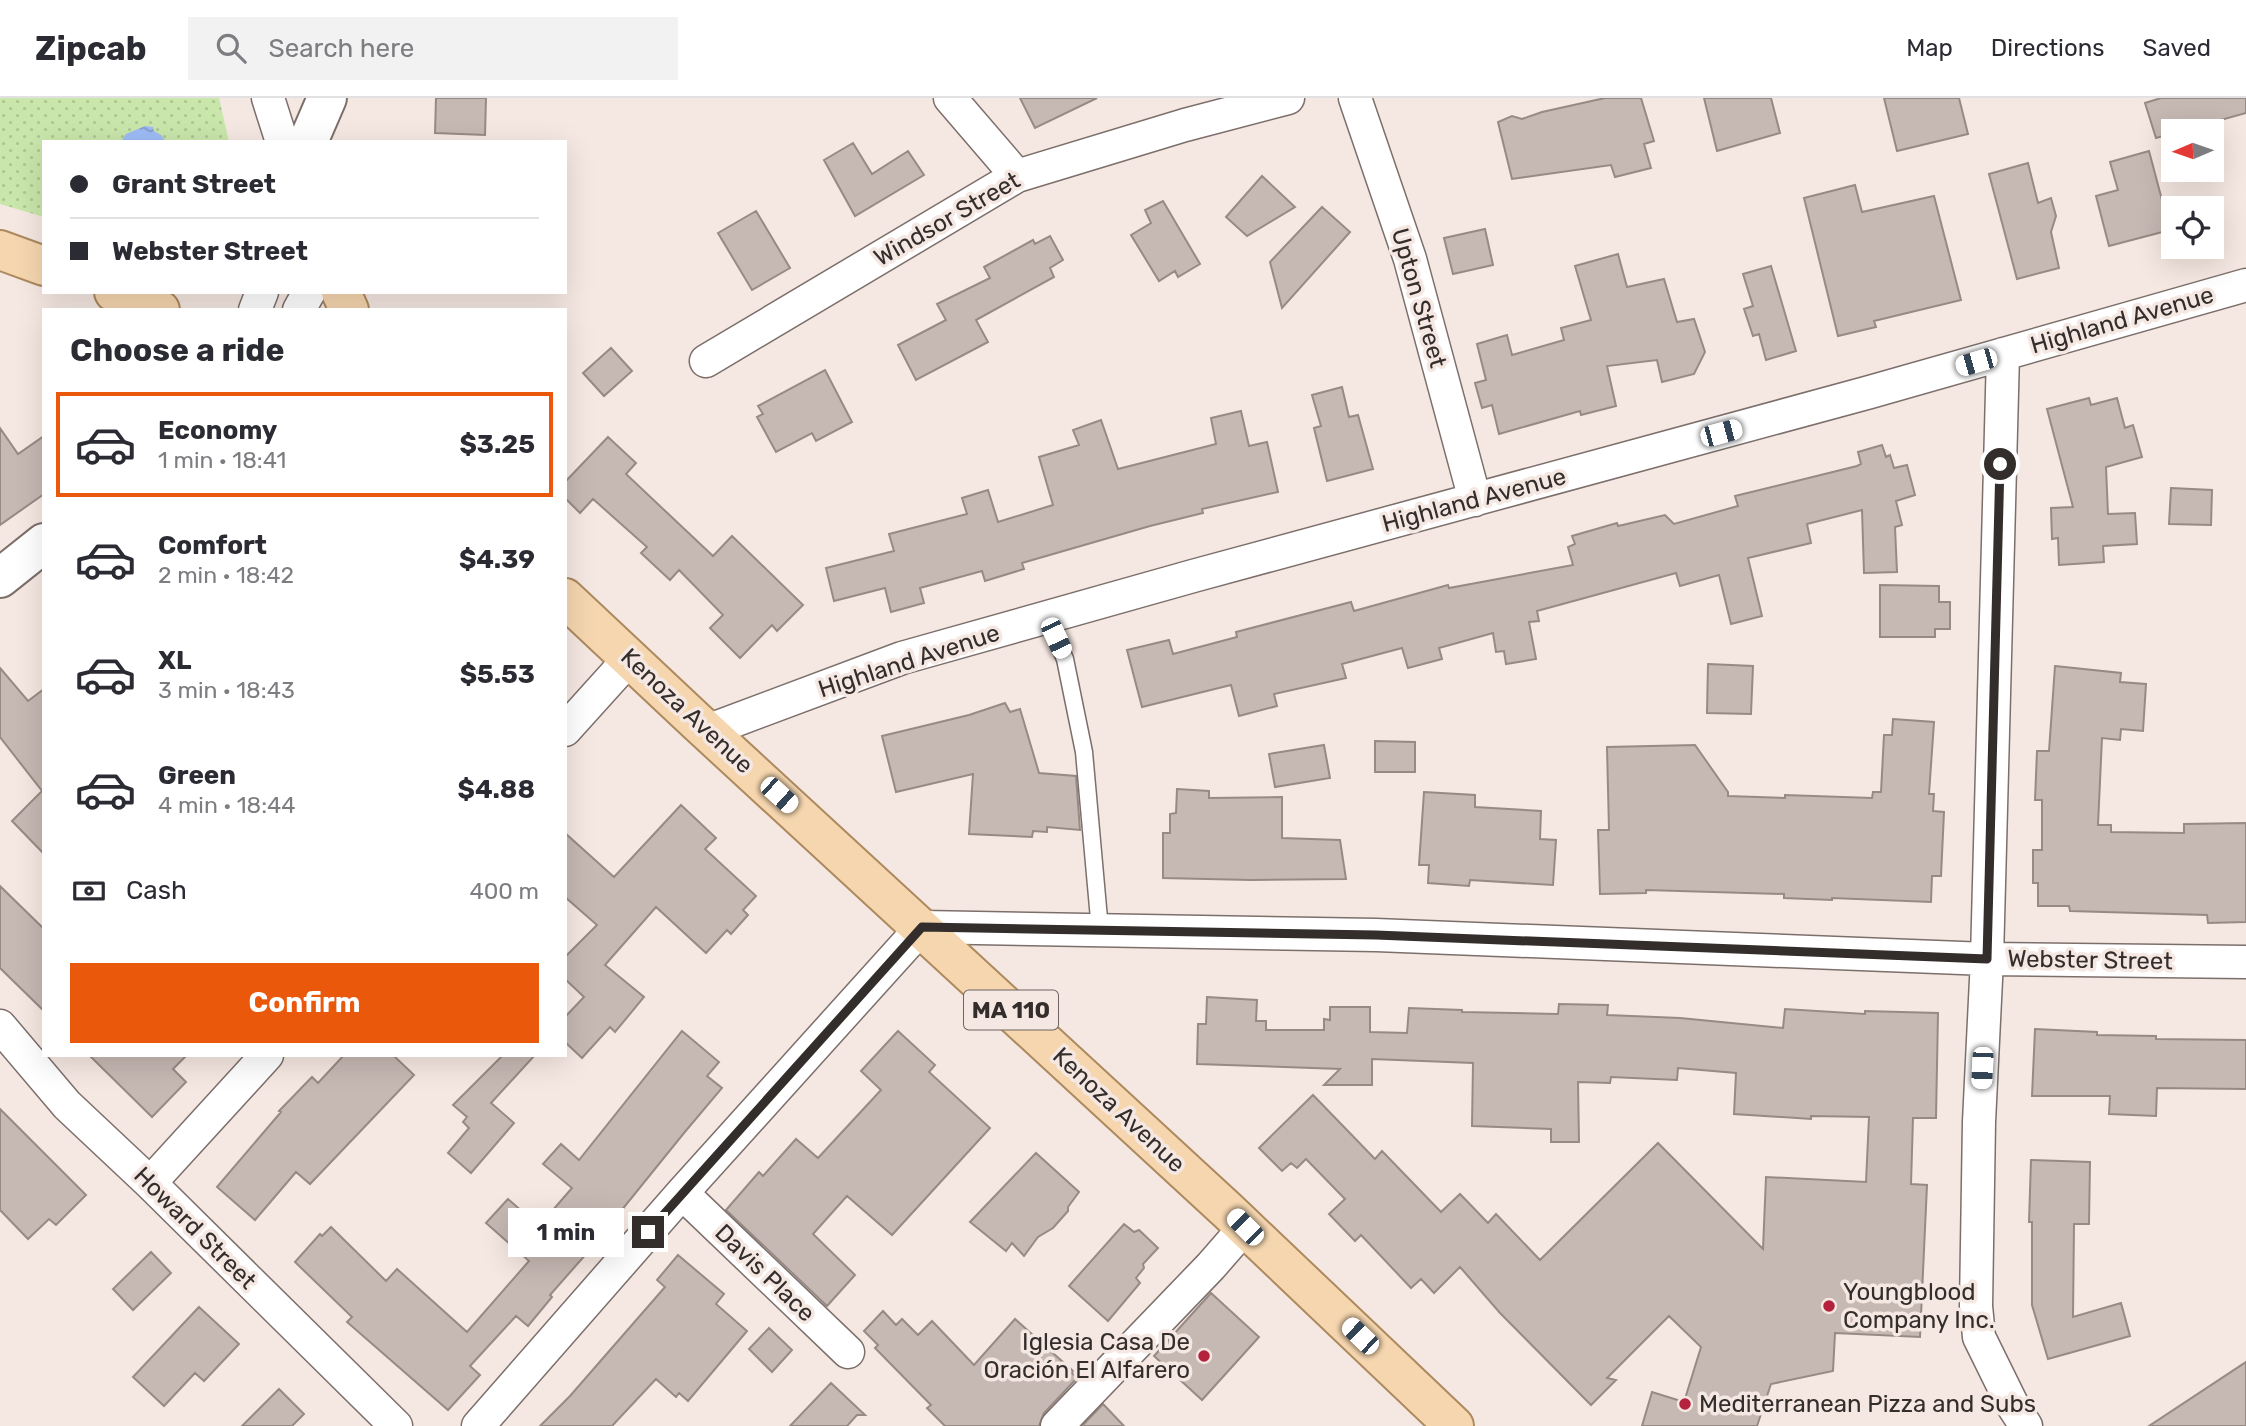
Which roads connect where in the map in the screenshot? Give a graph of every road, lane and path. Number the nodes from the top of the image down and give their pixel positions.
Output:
1 (268, 98) edge
2 (327, 98) edge
3 (950, 98) edge
4 (1288, 98) edge
5 (1354, 98) edge
6 (281, 140) edge
7 (309, 140) edge
8 (1017, 176) junction
9 (0, 250) edge
10 (42, 265) edge
11 (2246, 285) edge
12 (119, 294) edge
13 (155, 308) edge
14 (2003, 354) junction
15 (706, 362) dead end
16 (1475, 499) junction
17 (42, 545) edge
18 (0, 578) edge
19 (567, 599) edge
20 (1046, 617) junction
21 (630, 659) junction
22 (567, 728) edge
23 (707, 731) junction
24 (922, 927) junction
25 (1100, 930) junction
26 (1987, 959) junction
27 (2246, 962) edge
28 (0, 1026) edge
29 (265, 1057) edge
30 (150, 1183) junction
31 (682, 1194) junction
32 (1245, 1227) junction
33 (848, 1352) dead end
34 (396, 1426) edge
35 (478, 1426) edge
36 (1057, 1426) edge
37 (1454, 1426) edge
38 (2026, 1426) edge

1 - 6 street
2 - 7 street
3 - 8 street
4 - 8 street, Windsor Street
5 - 16 street, Upton Street
8 - 15 street, Windsor Street
9 - 10 main road
11 - 14 street, Highland Avenue
12 - 13 main road
14 - 16 street, Highland Avenue
14 - 26 street
16 - 20 street, Highland Avenue
17 - 18 street
19 - 21 main road, Kenoza Avenue / MA 110
20 - 23 street, Highland Avenue
20 - 25 lane
21 - 22 street
21 - 23 main road, Kenoza Avenue / MA 110
23 - 24 main road, Kenoza Avenue / MA 110
24 - 25 street, Webster Street
24 - 31 street
24 - 32 main road, Kenoza Avenue / MA 110
25 - 26 street, Webster Street
26 - 27 street, Webster Street
26 - 38 street
28 - 30 street, Howard Street
29 - 30 street
30 - 34 street, Howard Street
31 - 33 street, Davis Place
31 - 35 street
32 - 36 street
32 - 37 main road, Kenoza Avenue / MA 110

